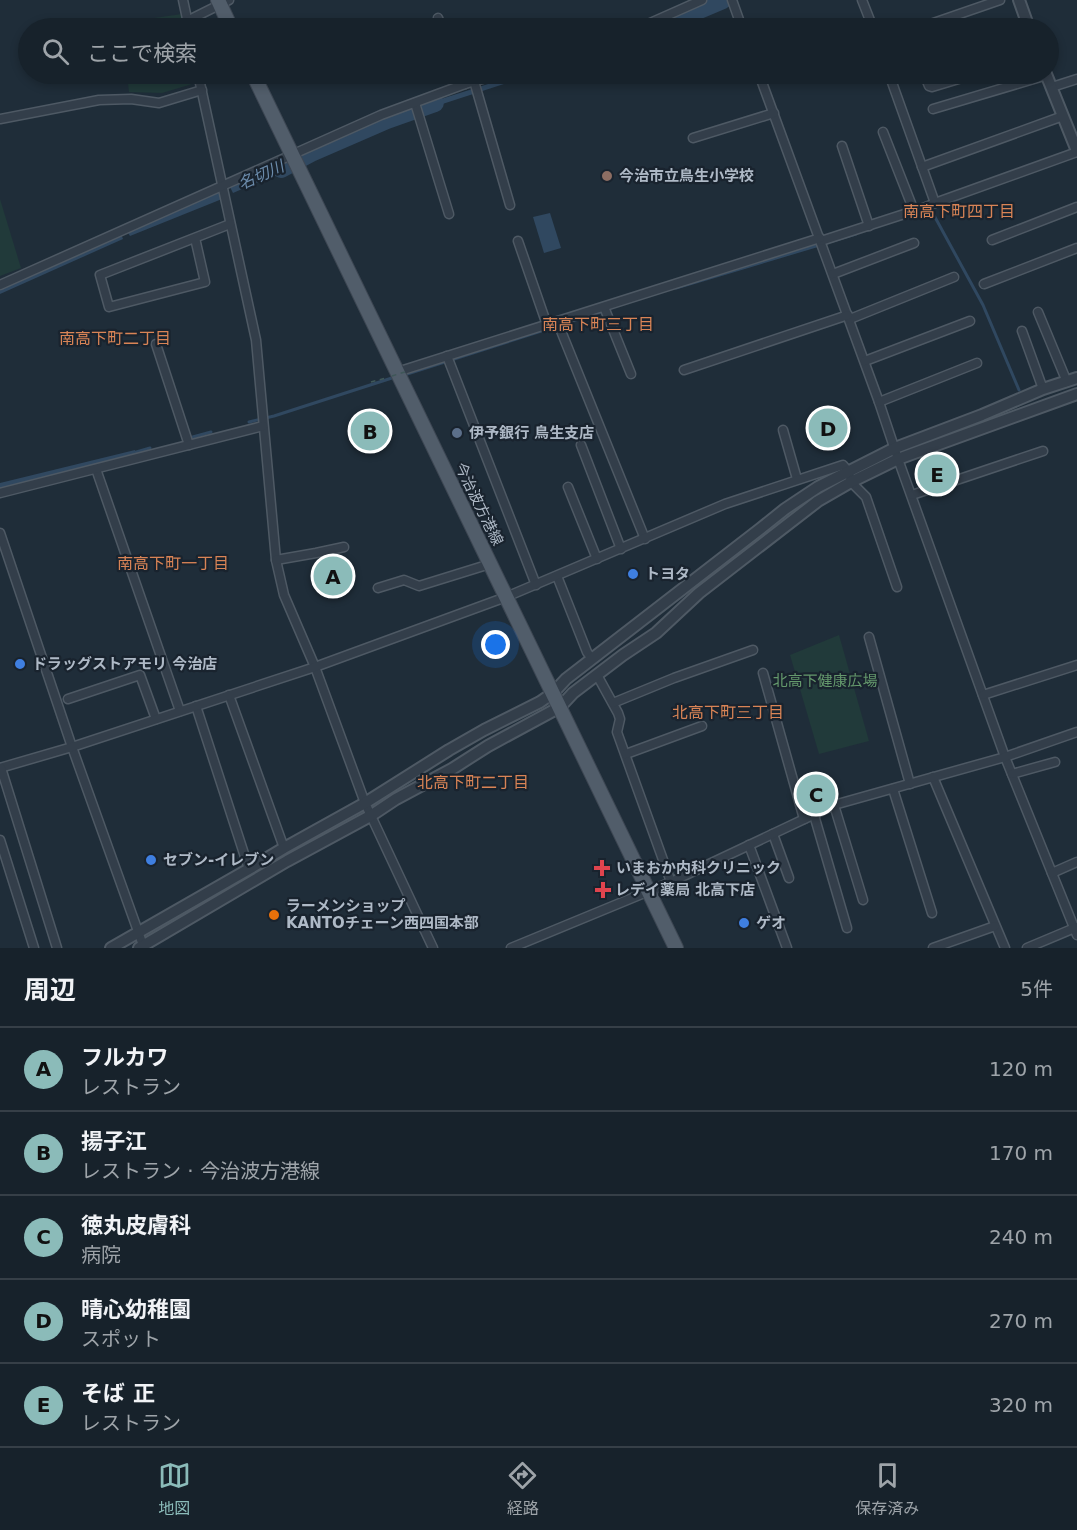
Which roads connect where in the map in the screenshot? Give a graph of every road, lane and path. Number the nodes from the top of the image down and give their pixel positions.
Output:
1 (183, 0) edge
2 (702, 0) edge
3 (732, 0) edge
4 (862, 0) edge
5 (1000, 0) edge
6 (1019, 0) edge
7 (222, 1) edge
8 (187, 18) edge
9 (198, 18) edge
10 (228, 18) edge
11 (662, 18) edge
12 (738, 18) edge
13 (869, 18) edge
14 (948, 18) edge
15 (1025, 18) edge
16 (1077, 79) edge
17 (200, 84) edge
18 (258, 84) edge
19 (465, 84) edge
20 (475, 84) edge
21 (763, 84) edge
22 (893, 84) edge
23 (928, 84) edge
24 (942, 84) edge
25 (1014, 84) edge
26 (1051, 84) edge
27 (1052, 87) junction
28 (202, 90) junction
29 (415, 103) junction
30 (933, 109) dead end
31 (774, 113) junction
32 (1063, 116) junction
33 (0, 119) edge
34 (883, 132) dead end
35 (693, 138) dead end
36 (842, 146) dead end
37 (1077, 152) edge
38 (292, 155) junction
39 (922, 167) junction
40 (222, 187) junction
41 (934, 203) junction
42 (510, 205) dead end
43 (1077, 207) edge
44 (914, 211) junction
45 (449, 214) dead end
46 (230, 224) junction
47 (869, 226) junction
48 (195, 238) junction
49 (821, 240) junction
50 (992, 240) dead end
51 (518, 241) dead end
52 (914, 243) dead end
53 (1077, 248) edge
54 (833, 274) junction
55 (954, 277) dead end
56 (984, 284) dead end
57 (0, 285) edge
58 (604, 306) junction
59 (1038, 312) dead end
60 (849, 317) junction
61 (557, 321) junction
62 (970, 321) dead end
63 (547, 325) junction
64 (1022, 331) dead end
65 (156, 344) dead end
66 (447, 356) junction
67 (865, 361) junction
68 (977, 363) dead end
69 (684, 370) dead end
70 (403, 372) junction
71 (631, 374) dead end
72 (1072, 380) edge
73 (371, 382) dead end
74 (1043, 389) junction
75 (1077, 394) edge
76 (879, 402) junction
77 (264, 426) junction
78 (783, 430) dead end
79 (189, 445) junction
80 (581, 445) dead end
81 (895, 448) junction
82 (1043, 451) dead end
83 (898, 459) junction
84 (96, 469) junction
85 (850, 477) junction
86 (797, 479) junction
87 (568, 488) dead end
88 (0, 493) edge
89 (912, 495) junction
90 (0, 533) edge
91 (645, 539) junction
92 (344, 547) dead end
93 (621, 549) junction
94 (597, 559) junction
95 (276, 560) junction
96 (490, 564) junction
97 (556, 576) junction
98 (536, 585) junction
99 (897, 587) dead end
100 (378, 588) dead end
101 (506, 597) junction
102 (869, 637) dead end
103 (753, 650) dead end
104 (592, 659) junction
105 (1077, 665) edge
106 (315, 667) junction
107 (763, 673) dead end
108 (597, 675) junction
109 (553, 693) junction
110 (229, 695) junction
111 (984, 695) junction
112 (68, 699) dead end
113 (613, 703) junction
114 (196, 706) junction
115 (560, 708) junction
116 (180, 711) junction
117 (156, 719) junction
118 (702, 726) dead end
119 (1077, 732) edge
120 (72, 747) junction
121 (626, 754) junction
122 (1005, 756) junction
123 (1055, 762) dead end
124 (0, 768) edge
125 (1012, 774) junction
126 (933, 777) junction
127 (910, 784) junction
128 (893, 789) junction
129 (365, 803) junction
130 (834, 805) junction
131 (814, 815) junction
132 (372, 816) junction
133 (804, 819) junction
134 (773, 834) junction
135 (0, 840) edge
136 (749, 845) junction
137 (284, 848) junction
138 (1077, 862) edge
139 (249, 869) junction
140 (1052, 873) junction
141 (789, 878) dead end
142 (671, 882) junction
143 (648, 891) junction
144 (863, 900) dead end
145 (933, 913) dead end
146 (995, 926) junction
147 (847, 928) dead end
148 (1076, 930) edge
149 (139, 932) junction
150 (142, 947) edge
151 (34, 948) edge
152 (57, 948) edge
153 (111, 948) edge
154 (433, 948) edge
155 (511, 948) edge
156 (676, 948) edge
157 (787, 948) edge
158 (933, 948) edge
159 (1005, 948) edge
160 (1027, 948) edge

1 - 8 street
2 - 11 street
3 - 12 street
4 - 13 street
5 - 14 street
6 - 15 street
7 - 9 street
7 - 10 main road
16 - 27 street
17 - 28 street
18 - 38 main road, 今治波方港線
19 - 29 street
20 - 42 street
21 - 31 street
22 - 39 street
23 - 24 street
25 - 30 street
26 - 27 street
27 - 32 street
28 - 33 street
28 - 40 street
29 - 38 street
29 - 45 street
31 - 35 street
31 - 49 street
32 - 37 street
32 - 39 street
34 - 44 street
36 - 47 street
37 - 41 street
38 - 40 street
38 - 70 main road, 今治波方港線
39 - 41 street
40 - 46 street
40 - 57 street
41 - 44 street
43 - 50 street
44 - 47 street
46 - 48 street
46 - 77 street
47 - 49 street
48 - 48 street
49 - 54 street
49 - 58 street
51 - 63 street
52 - 54 street
53 - 56 street
54 - 60 street
55 - 60 street
58 - 61 street
58 - 71 street
59 - 72 street
60 - 67 street
60 - 69 street
61 - 63 street
61 - 91 street
62 - 67 street
63 - 66 street
64 - 74 street
65 - 79 street
66 - 70 street
66 - 98 street
67 - 76 street
68 - 76 street
70 - 73 path, bridge
70 - 96 main road, 今治波方港線
72 - 74 street
74 - 81 street
75 - 83 street
76 - 81 street
77 - 79 street
77 - 95 street
78 - 86 street
79 - 84 street
80 - 93 street
81 - 83 street
81 - 85 street
82 - 89 street
83 - 85 street
83 - 89 street
84 - 88 street
84 - 116 street
85 - 86 street
85 - 99 street
85 - 104 street
85 - 108 street
86 - 91 street
87 - 94 street
89 - 111 street
90 - 120 street
91 - 93 street
92 - 95 street
93 - 94 street
94 - 97 street
95 - 106 street
96 - 100 street
96 - 101 main road, 今治波方港線
97 - 98 street
97 - 104 street
98 - 101 street
101 - 106 street
101 - 109 main road, 今治波方港線
102 - 127 street
103 - 113 street
104 - 109 street
105 - 111 street
106 - 110 street
106 - 129 street
107 - 133 street
108 - 113 street
108 - 115 street
109 - 115 main road, 今治波方港線
109 - 129 street
110 - 114 street
110 - 137 street
111 - 122 street
112 - 117 street
113 - 121 street
114 - 116 street
114 - 139 street
115 - 132 street
115 - 143 main road, 今治波方港線
116 - 117 street
117 - 120 street
118 - 121 street
119 - 122 street
120 - 124 street
120 - 149 street
121 - 142 street
122 - 125 street
122 - 126 street
123 - 125 street
124 - 152 street
125 - 140 street
126 - 127 street
126 - 146 street
127 - 128 street
128 - 130 street
128 - 145 street
129 - 132 street
129 - 137 street
130 - 131 street
130 - 144 street
131 - 133 street
131 - 147 street
132 - 150 street
132 - 154 street
133 - 134 street
134 - 136 street
134 - 141 street
135 - 151 street
136 - 142 street
136 - 157 street
137 - 139 street
138 - 140 street
139 - 149 street
140 - 148 street
142 - 143 street
143 - 155 street
143 - 156 main road, 今治波方港線
146 - 158 street
146 - 159 street
148 - 160 street
149 - 150 street
149 - 153 street

